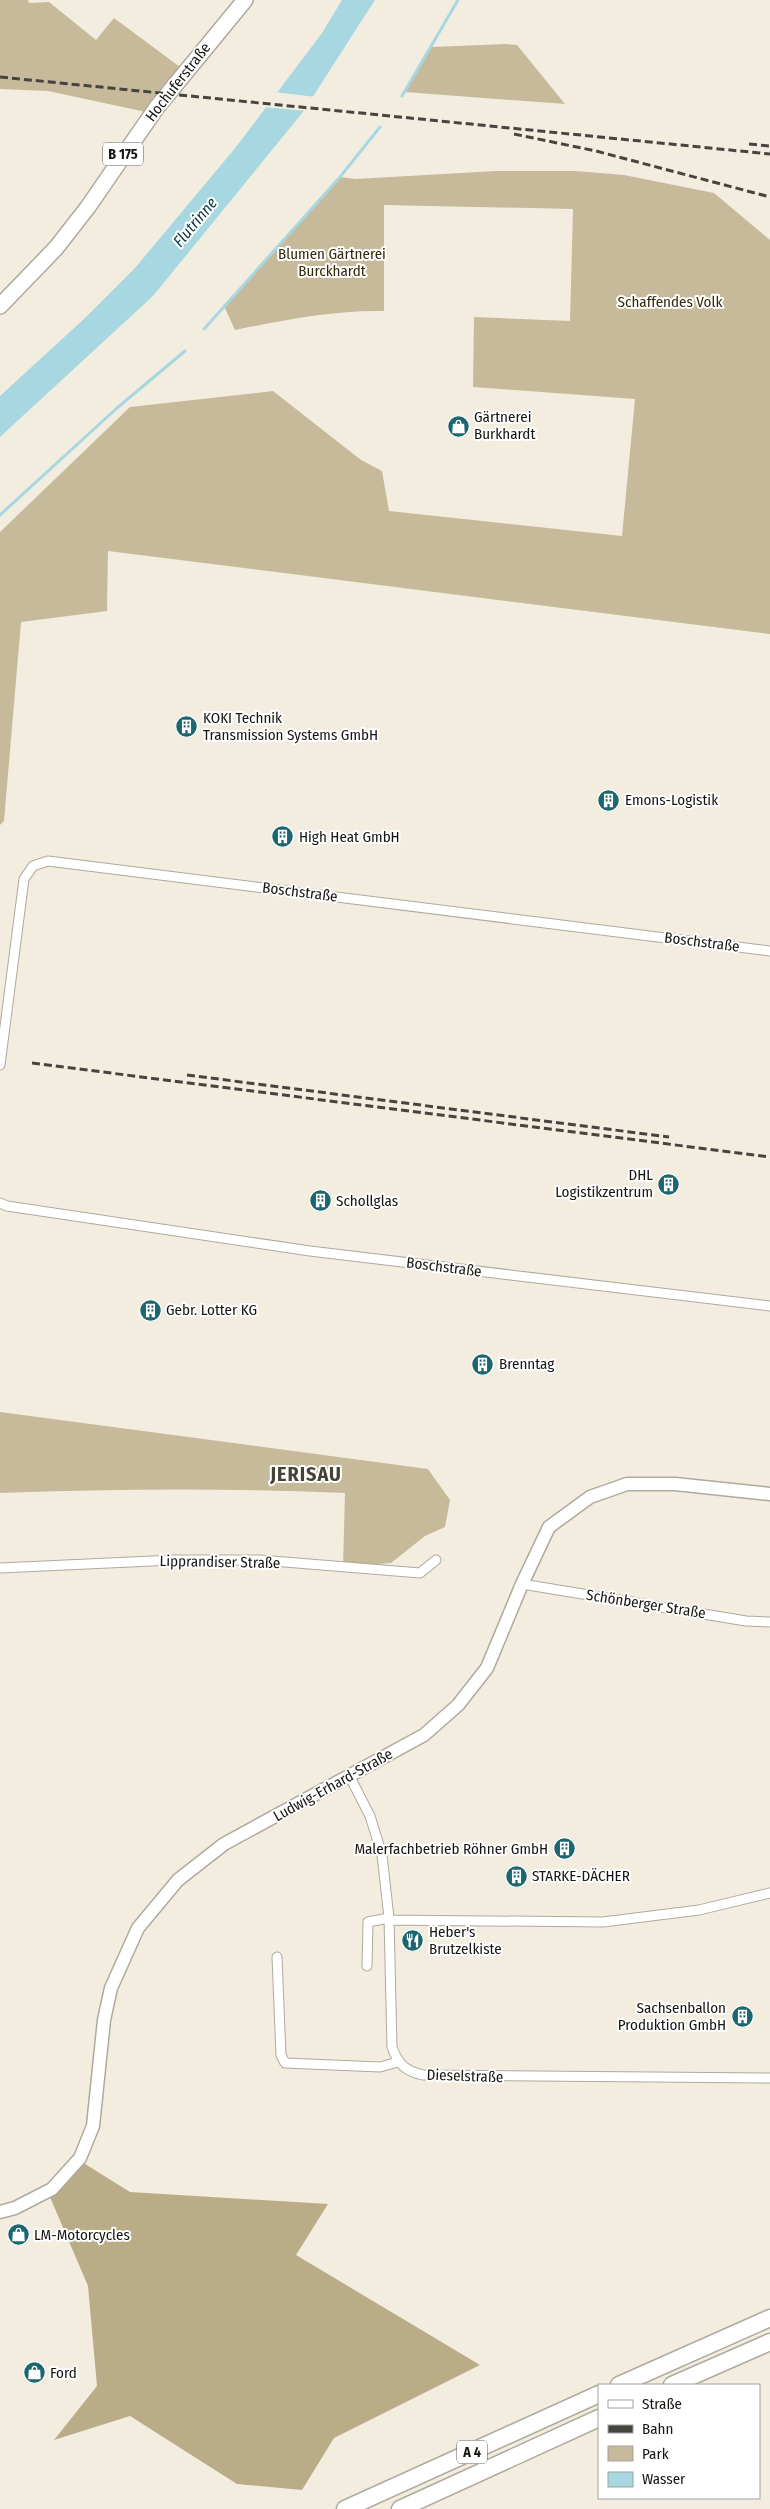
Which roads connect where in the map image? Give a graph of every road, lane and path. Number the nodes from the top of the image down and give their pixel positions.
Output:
1 (245, 0) edge
2 (0, 306) edge
3 (770, 951) edge
4 (0, 1065) edge
5 (0, 1203) edge
6 (770, 1306) edge
7 (770, 1494) edge
8 (436, 1560) dead end
9 (0, 1568) edge
10 (522, 1584) junction
11 (770, 1622) edge
12 (350, 1777) junction
13 (770, 1893) edge
14 (389, 1919) junction
15 (277, 1957) dead end
16 (367, 1966) dead end
17 (398, 2062) junction
18 (770, 2078) edge
19 (0, 2212) edge
20 (770, 2318) edge
21 (770, 2342) edge
22 (621, 2384) edge
23 (674, 2384) edge
24 (598, 2394) edge
25 (598, 2418) edge
26 (345, 2509) edge
27 (400, 2509) edge

1 - 2 main road, Hochuferstraße / B 175
3 - 4 street, Boschstraße
5 - 6 street, Boschstraße
7 - 10 street, Ludwig-Erhard-Straße
8 - 9 street, Lipprandiser Straße
10 - 11 street, Schönberger Straße
10 - 12 street, Ludwig-Erhard-Straße
12 - 14 street
12 - 19 street, Ludwig-Erhard-Straße
13 - 14 street
14 - 16 street
14 - 17 street
15 - 17 street
17 - 18 street, Dieselstraße
20 - 22 highway
21 - 23 highway
24 - 26 highway, A 4
25 - 27 highway, A 4

